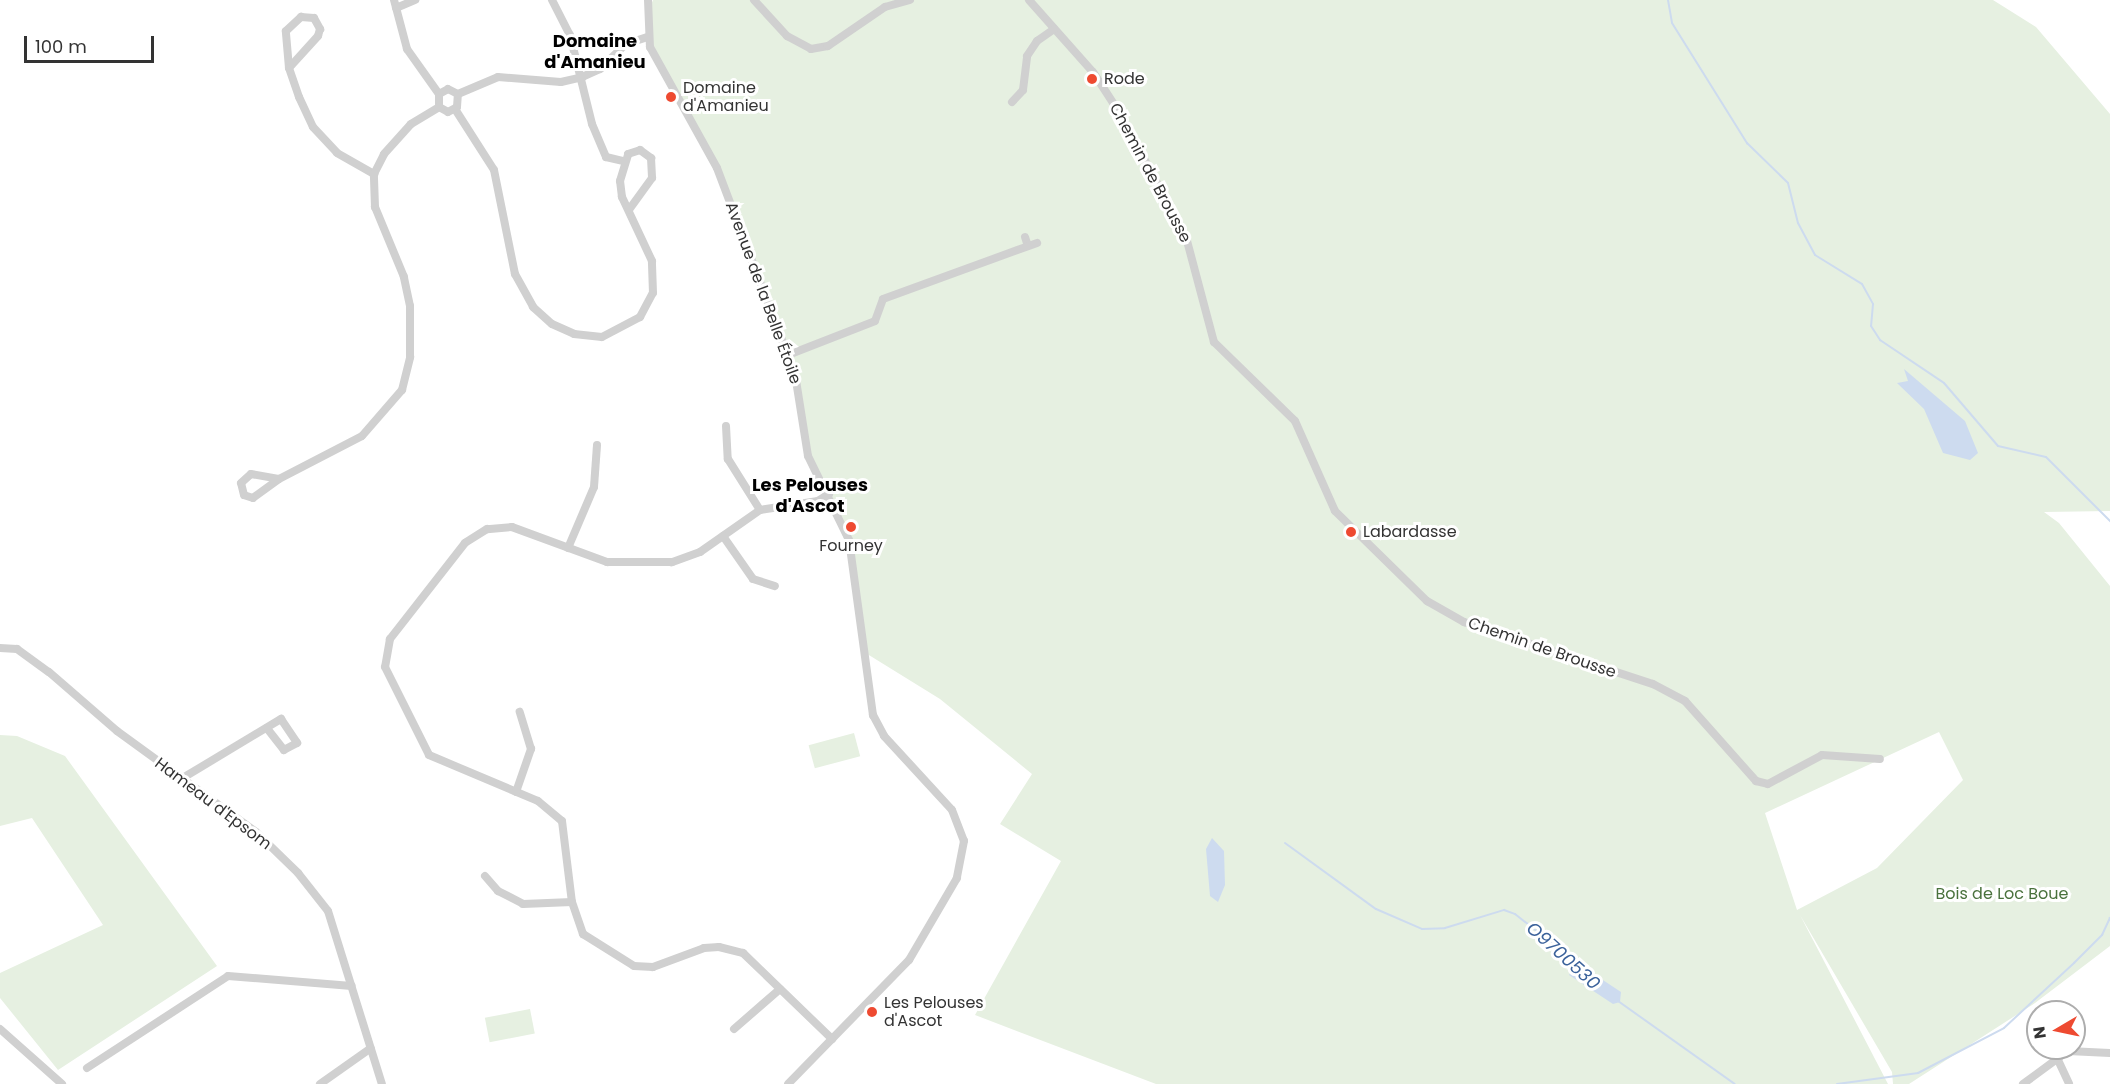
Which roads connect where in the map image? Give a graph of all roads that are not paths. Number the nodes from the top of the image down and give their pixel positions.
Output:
1 (415, 0) edge
2 (552, 0) edge
3 (648, 0) edge
4 (754, 0) edge
5 (910, 0) edge
6 (1029, 0) edge
7 (395, 4) edge
8 (1054, 29) junction
9 (648, 38) junction
10 (289, 68) junction
11 (582, 77) junction
12 (438, 94) junction
13 (458, 94) junction
14 (1012, 102) dead end
15 (439, 107) junction
16 (455, 109) junction
17 (624, 161) junction
18 (374, 174) junction
19 (629, 210) junction
20 (1025, 237) dead end
21 (788, 355) junction
22 (726, 426) dead end
23 (597, 445) dead end
24 (279, 479) dead end
25 (829, 494) junction
26 (760, 510) junction
27 (723, 536) junction
28 (568, 548) junction
29 (775, 586) dead end
30 (0, 648) edge
31 (520, 712) dead end
32 (267, 728) dead end
33 (1880, 759) dead end
34 (181, 779) junction
35 (516, 792) junction
36 (485, 876) dead end
37 (572, 902) junction
38 (352, 986) junction
39 (780, 989) junction
40 (0, 1029) edge
41 (734, 1029) dead end
42 (832, 1039) junction
43 (371, 1048) junction
44 (2086, 1052) edge
45 (2110, 1053) edge
46 (2058, 1060) joint
47 (87, 1068) dead end
48 (788, 1083) edge
49 (63, 1084) edge
50 (320, 1084) edge
51 (382, 1084) edge
52 (2023, 1084) edge
53 (2069, 1084) edge

1 - 7 street
2 - 11 street
3 - 9 street, Avenue de la Belle Étoile
4 - 5 street
6 - 8 street, Chemin de Brousse
7 - 12 street
8 - 14 street
8 - 33 street, Chemin de Brousse
9 - 11 street
9 - 21 street, Avenue de la Belle Étoile
10 - 10 street
10 - 18 street
11 - 13 street
11 - 17 street
12 - 13 street
12 - 15 street
13 - 16 street
15 - 16 street
15 - 18 street
16 - 19 street
17 - 19 street
17 - 19 street
18 - 24 street
20 - 21 street
21 - 25 street, Avenue de la Belle Étoile
22 - 26 street
23 - 28 street
25 - 26 street
25 - 42 street, Avenue de la Belle Étoile
26 - 27 street
27 - 28 street
27 - 29 street
28 - 35 street
30 - 34 street, Hameau d'Epsom
31 - 35 street
32 - 34 street
34 - 38 street, Hameau d'Epsom
35 - 37 street
36 - 37 street
37 - 39 street
38 - 43 street, Hameau d'Epsom
38 - 47 street
39 - 41 street
39 - 42 street
40 - 49 street
42 - 48 street, Avenue de la Belle Étoile
43 - 50 street
43 - 51 street, Hameau d'Epsom
44 - 45 street
46 - 52 street
46 - 53 street

